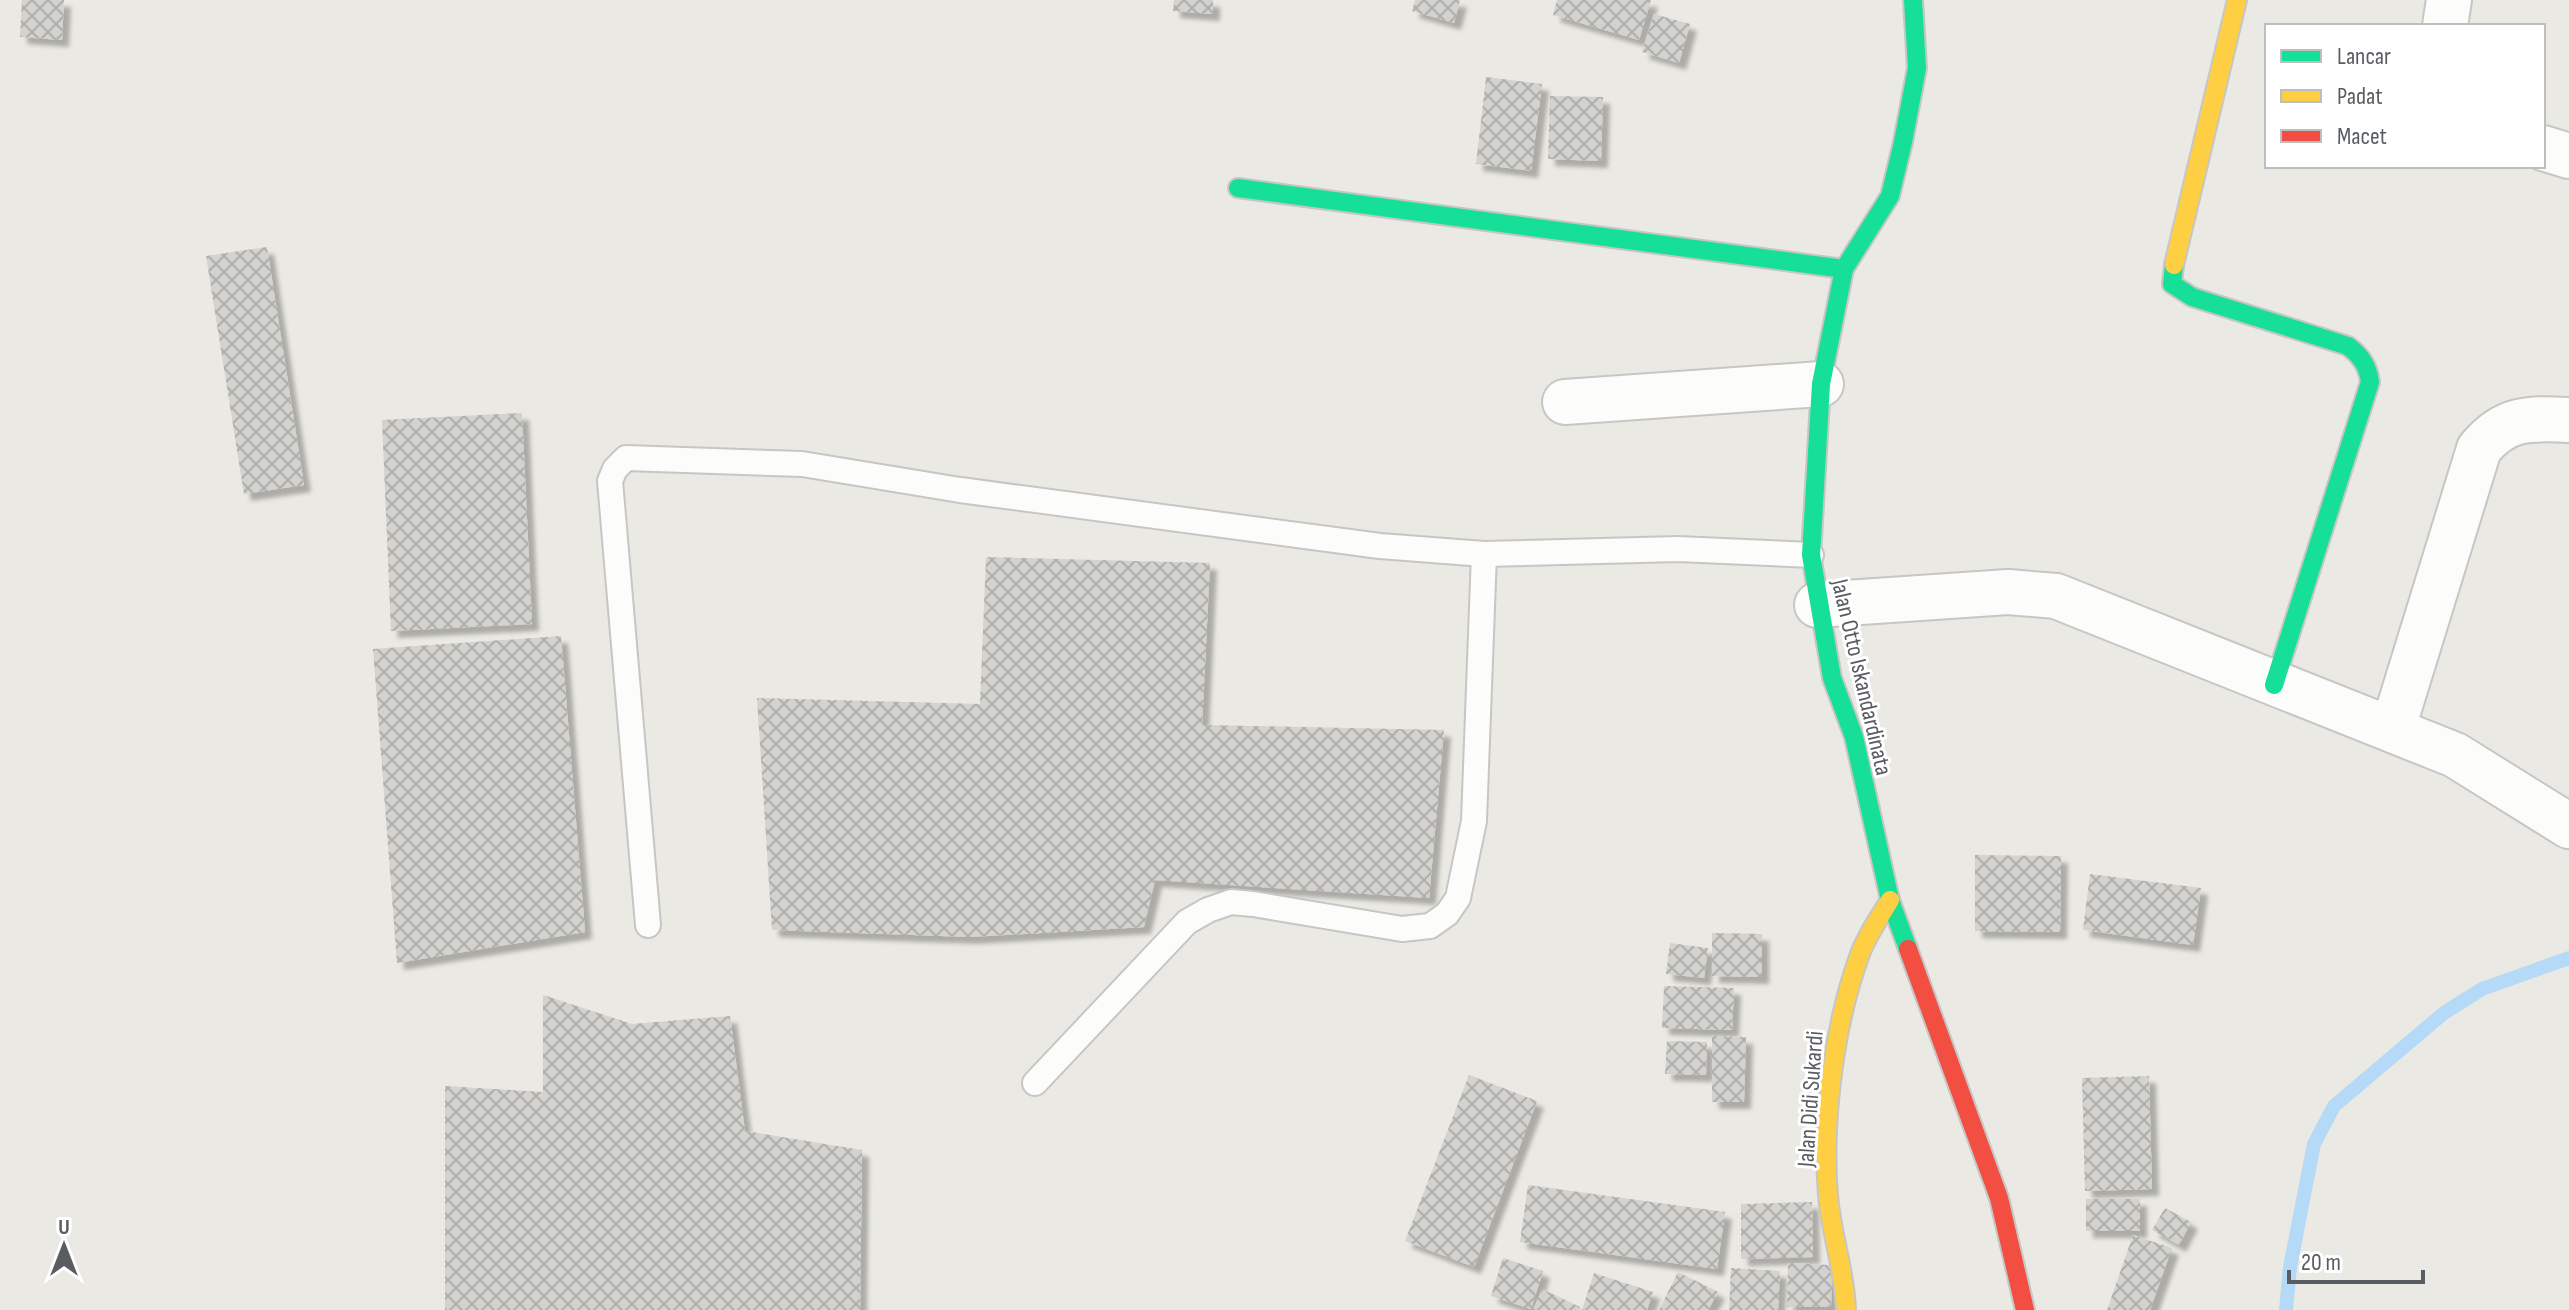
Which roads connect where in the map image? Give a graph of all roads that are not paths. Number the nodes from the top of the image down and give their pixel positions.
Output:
1 (1913, 0) edge
2 (2237, 0) edge
3 (2449, 0) edge
4 (2445, 24) edge
5 (2545, 149) edge
6 (2569, 156) edge
7 (1238, 188) dead end
8 (1844, 269) junction
9 (1821, 384) junction
10 (1565, 402) dead end
11 (2569, 420) edge
12 (1484, 554) junction
13 (1811, 555) junction
14 (1817, 605) junction
15 (2274, 685) junction
16 (2393, 728) junction
17 (2569, 826) edge
18 (1890, 900) junction
19 (648, 925) dead end
20 (1035, 1083) dead end
21 (1846, 1310) edge
22 (2025, 1310) edge

1 - 8 street, Jalan Otto Iskandardinata
2 - 15 street
3 - 4 street
5 - 6 street
7 - 8 street
8 - 9 street, Jalan Otto Iskandardinata
9 - 10 street
9 - 13 street, Jalan Otto Iskandardinata
11 - 16 street
12 - 13 lane
12 - 19 lane
12 - 20 lane
13 - 14 street, Jalan Otto Iskandardinata
14 - 15 street
14 - 18 street, Jalan Otto Iskandardinata
15 - 16 street
16 - 17 street
18 - 21 street, Jalan Didi Sukardi
18 - 22 street, Jalan Otto Iskandardinata

